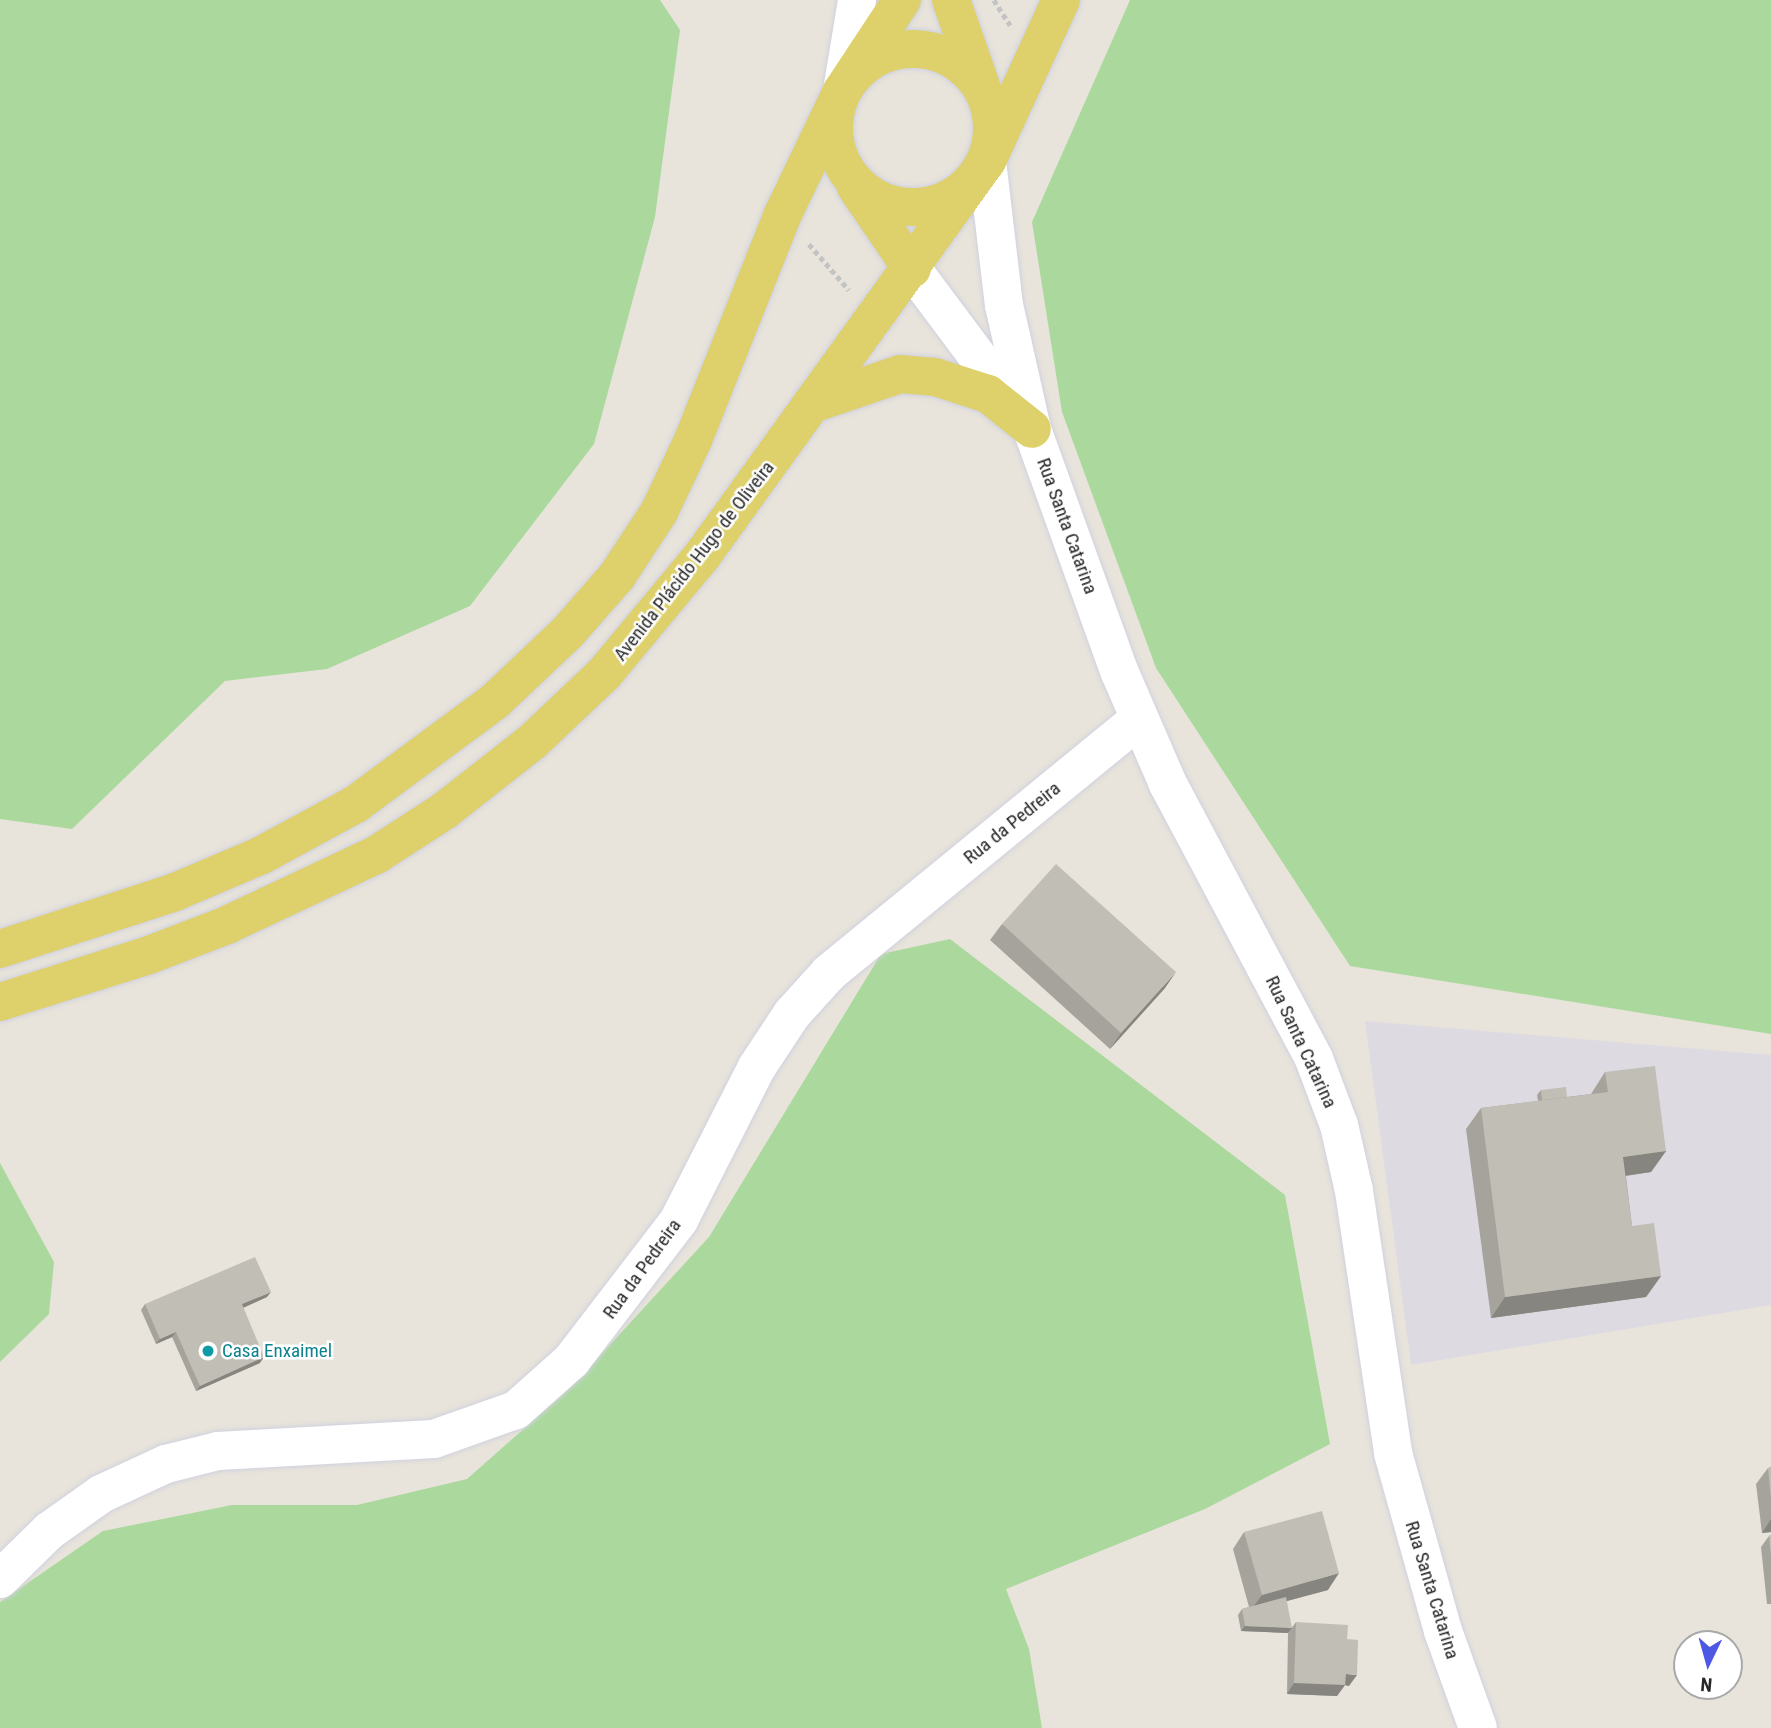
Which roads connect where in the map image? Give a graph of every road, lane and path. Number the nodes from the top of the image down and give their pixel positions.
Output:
1 (857, 0) edge
2 (902, 0) edge
3 (951, 0) edge
4 (1061, 0) edge
5 (982, 88) junction
6 (842, 91) junction
7 (987, 161) junction
8 (848, 176) junction
9 (912, 269) junction
10 (815, 403) junction
11 (1032, 429) junction
12 (1138, 720) junction
13 (0, 949) edge
14 (0, 1002) edge
15 (0, 1579) edge
16 (1478, 1728) edge

1 - 6 main road
2 - 6 main road
3 - 5 main road
4 - 7 main road, Avenida Plácido Hugo de Oliveira
5 - 6 main road
5 - 7 main road
6 - 8 main road
6 - 13 main road
7 - 8 main road
7 - 9 main road, Avenida Plácido Hugo de Oliveira
7 - 11 main road, Rua Santa Catarina
8 - 9 main road, Rua Santa Catarina
9 - 10 main road, Avenida Plácido Hugo de Oliveira
9 - 11 main road, Rua Santa Catarina
10 - 11 main road
10 - 14 main road, Avenida Plácido Hugo de Oliveira
11 - 12 main road, Rua Santa Catarina
12 - 15 main road, Rua da Pedreira
12 - 16 main road, Rua Santa Catarina

